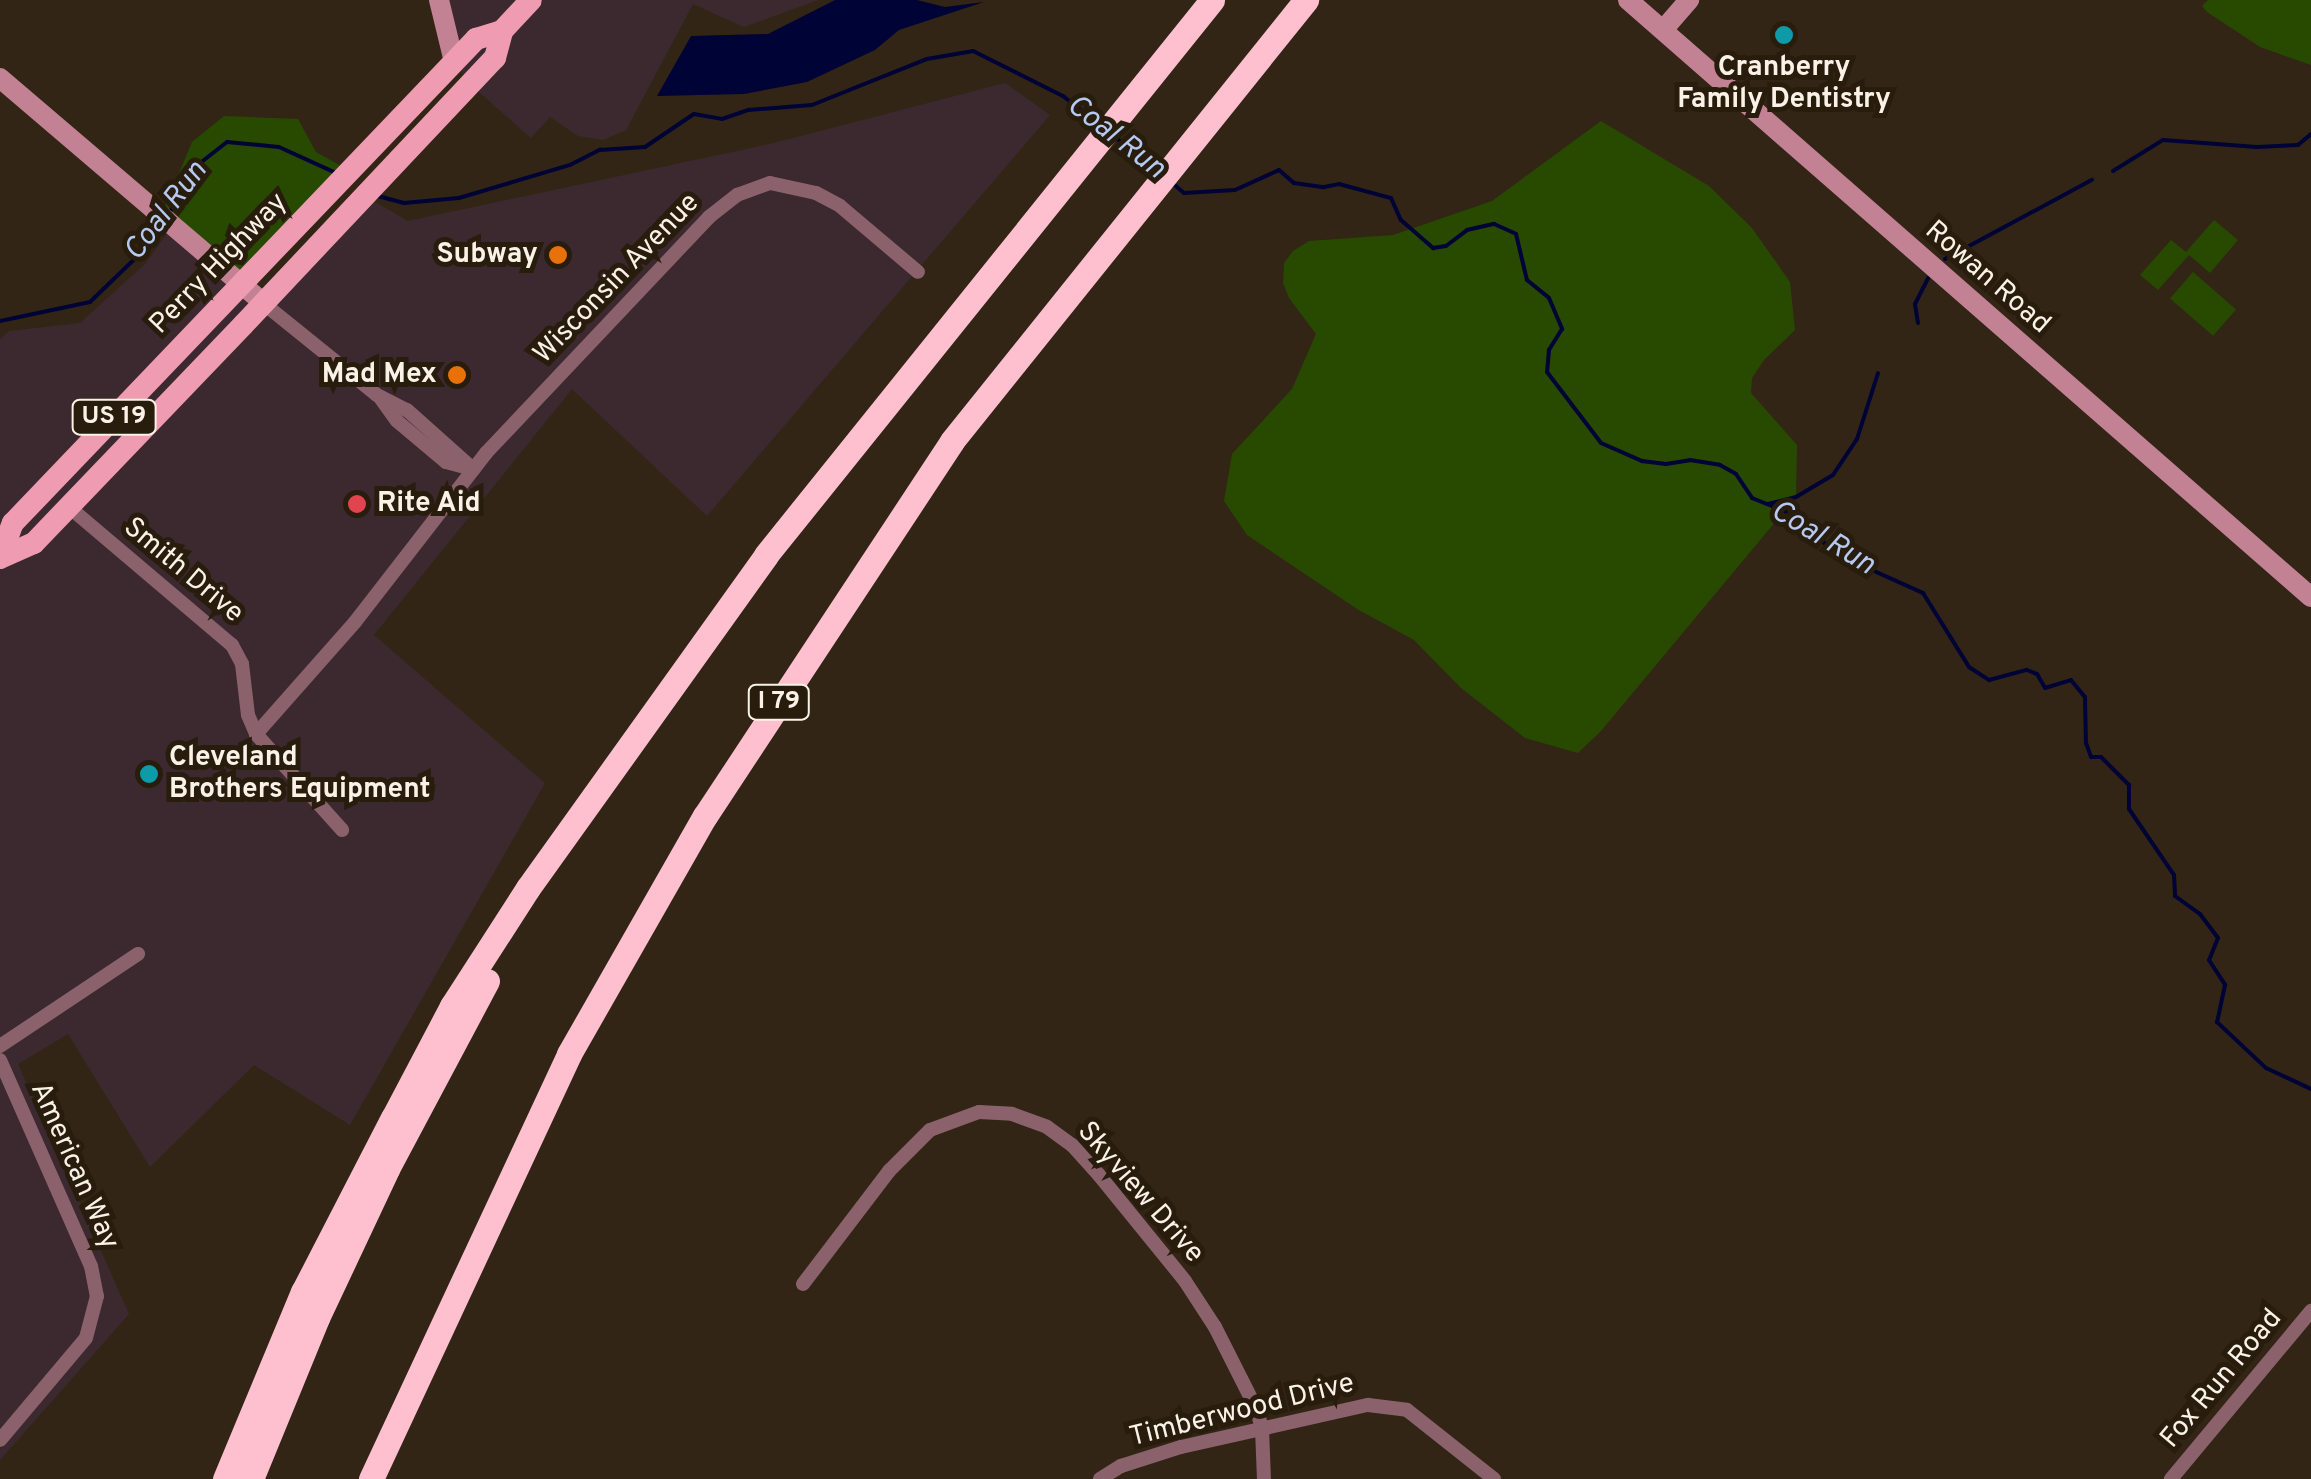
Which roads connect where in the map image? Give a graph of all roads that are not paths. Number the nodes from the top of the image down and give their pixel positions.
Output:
1 (439, 0) edge
2 (531, 0) edge
3 (1212, 0) edge
4 (1306, 0) edge
5 (1628, 0) edge
6 (1689, 0) edge
7 (1663, 30) junction
8 (502, 31) junction
9 (454, 62) junction
10 (0, 78) edge
11 (918, 272) dead end
12 (242, 284) junction
13 (263, 303) junction
14 (473, 469) junction
15 (69, 507) junction
16 (2311, 597) edge
17 (256, 734) junction
18 (610, 769) junction
19 (342, 830) dead end
20 (138, 954) dead end
21 (0, 1046) edge
22 (0, 1060) edge
23 (804, 1284) dead end
24 (2311, 1311) edge
25 (1262, 1428) junction
26 (0, 1440) edge
27 (225, 1479) edge
28 (251, 1479) edge
29 (371, 1479) edge
30 (1100, 1479) edge
31 (1264, 1479) edge
32 (1494, 1479) edge
33 (2171, 1479) edge

1 - 9 street
2 - 8 main road, Perry Highway / US 19
3 - 18 highway
4 - 29 highway, I 79
5 - 7 street, Rowan Road
6 - 7 street
7 - 16 street, Rowan Road
8 - 9 main road, Perry Highway / US 19
8 - 13 main road, Perry Highway / US 19
9 - 12 main road, Perry Highway / US 19
10 - 12 street
11 - 14 street, Wisconsin Avenue
12 - 13 street
12 - 15 main road, Perry Highway / US 19
13 - 14 street
13 - 15 main road, Perry Highway / US 19
14 - 17 street, Wisconsin Avenue
15 - 17 street, Smith Drive
17 - 19 street
18 - 27 highway
18 - 28 highway
20 - 21 street
22 - 26 street, American Way
23 - 25 street, Skyview Drive
24 - 33 street, Fox Run Road
25 - 30 street, Timberwood Drive
25 - 31 street, Skyview Drive
25 - 32 street, Timberwood Drive

